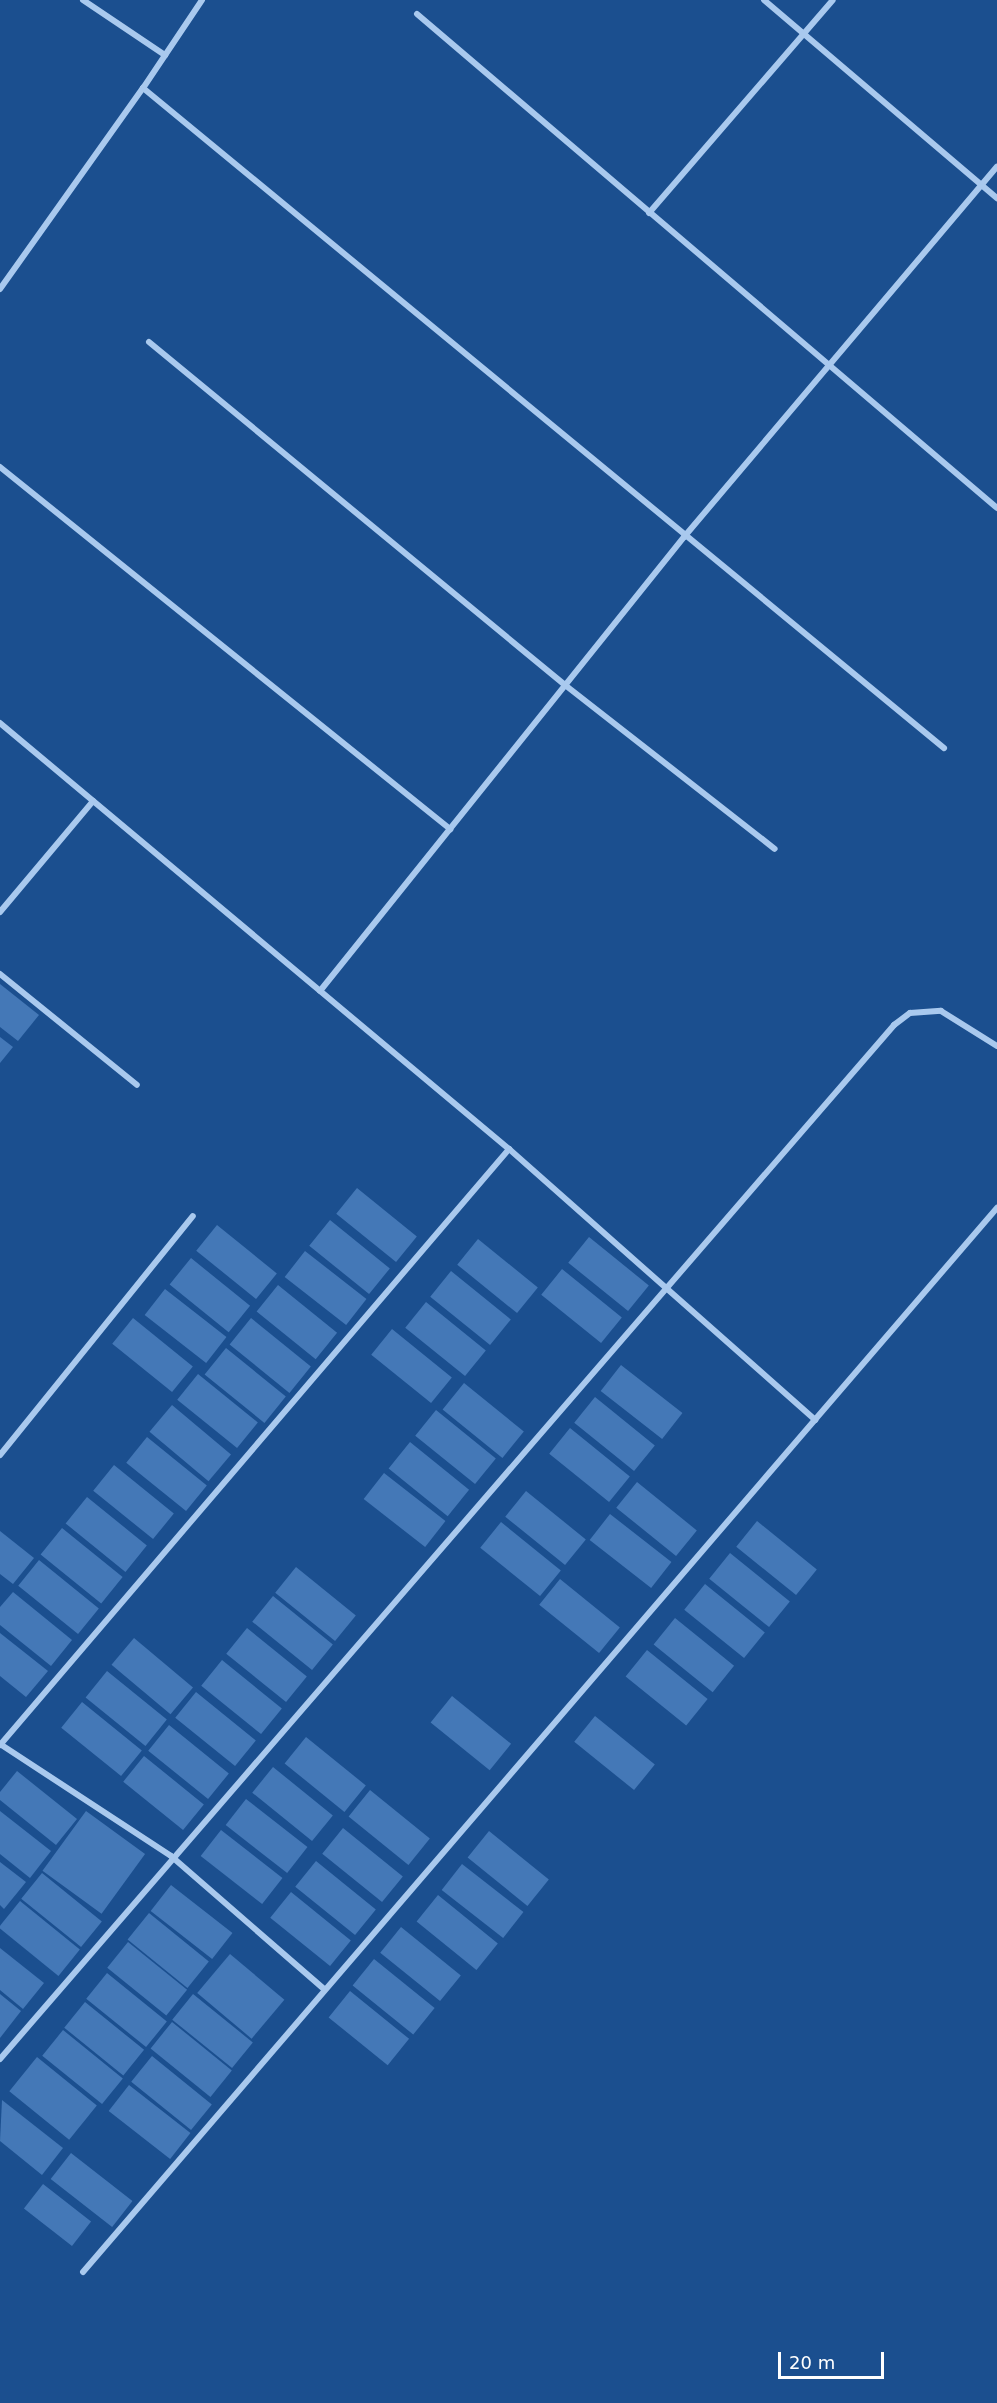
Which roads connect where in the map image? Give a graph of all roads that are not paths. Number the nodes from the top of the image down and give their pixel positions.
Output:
1 (83, 0) edge
2 (202, 0) edge
3 (764, 0) edge
4 (833, 0) edge
5 (417, 14) dead end
6 (805, 35) junction
7 (165, 55) junction
8 (143, 88) junction
9 (997, 166) edge
10 (981, 185) junction
11 (997, 198) edge
12 (649, 213) junction
13 (0, 289) edge
14 (149, 342) dead end
15 (829, 368) junction
16 (0, 467) edge
17 (997, 508) edge
18 (684, 537) junction
19 (565, 685) junction
20 (0, 723) edge
21 (944, 748) dead end
22 (93, 801) junction
23 (450, 830) junction
24 (775, 849) dead end
25 (0, 912) edge
26 (0, 974) edge
27 (320, 991) junction
28 (997, 1046) edge
29 (137, 1085) dead end
30 (509, 1149) junction
31 (997, 1208) edge
32 (194, 1216) dead end
33 (669, 1291) junction
34 (815, 1420) junction
35 (0, 1455) edge
36 (0, 1744) edge
37 (171, 1856) junction
38 (323, 1988) junction
39 (0, 2059) edge
40 (83, 2272) dead end

1 - 7 street
2 - 7 street
3 - 6 street
4 - 6 street
5 - 12 street
6 - 10 street
6 - 12 street
7 - 8 street
8 - 13 street
8 - 18 street
9 - 10 street
10 - 11 street
10 - 15 street
12 - 15 street
14 - 19 street
15 - 17 street
15 - 18 street
16 - 23 street
18 - 19 street
18 - 21 street
19 - 23 street
19 - 24 street
20 - 22 street
22 - 25 street
22 - 27 street
23 - 27 street
26 - 29 street
27 - 30 street
28 - 33 street
30 - 33 street
30 - 36 street
31 - 34 street
32 - 35 street
33 - 34 street
33 - 37 street
34 - 38 street
36 - 37 street
37 - 38 street
37 - 39 street
38 - 40 street

